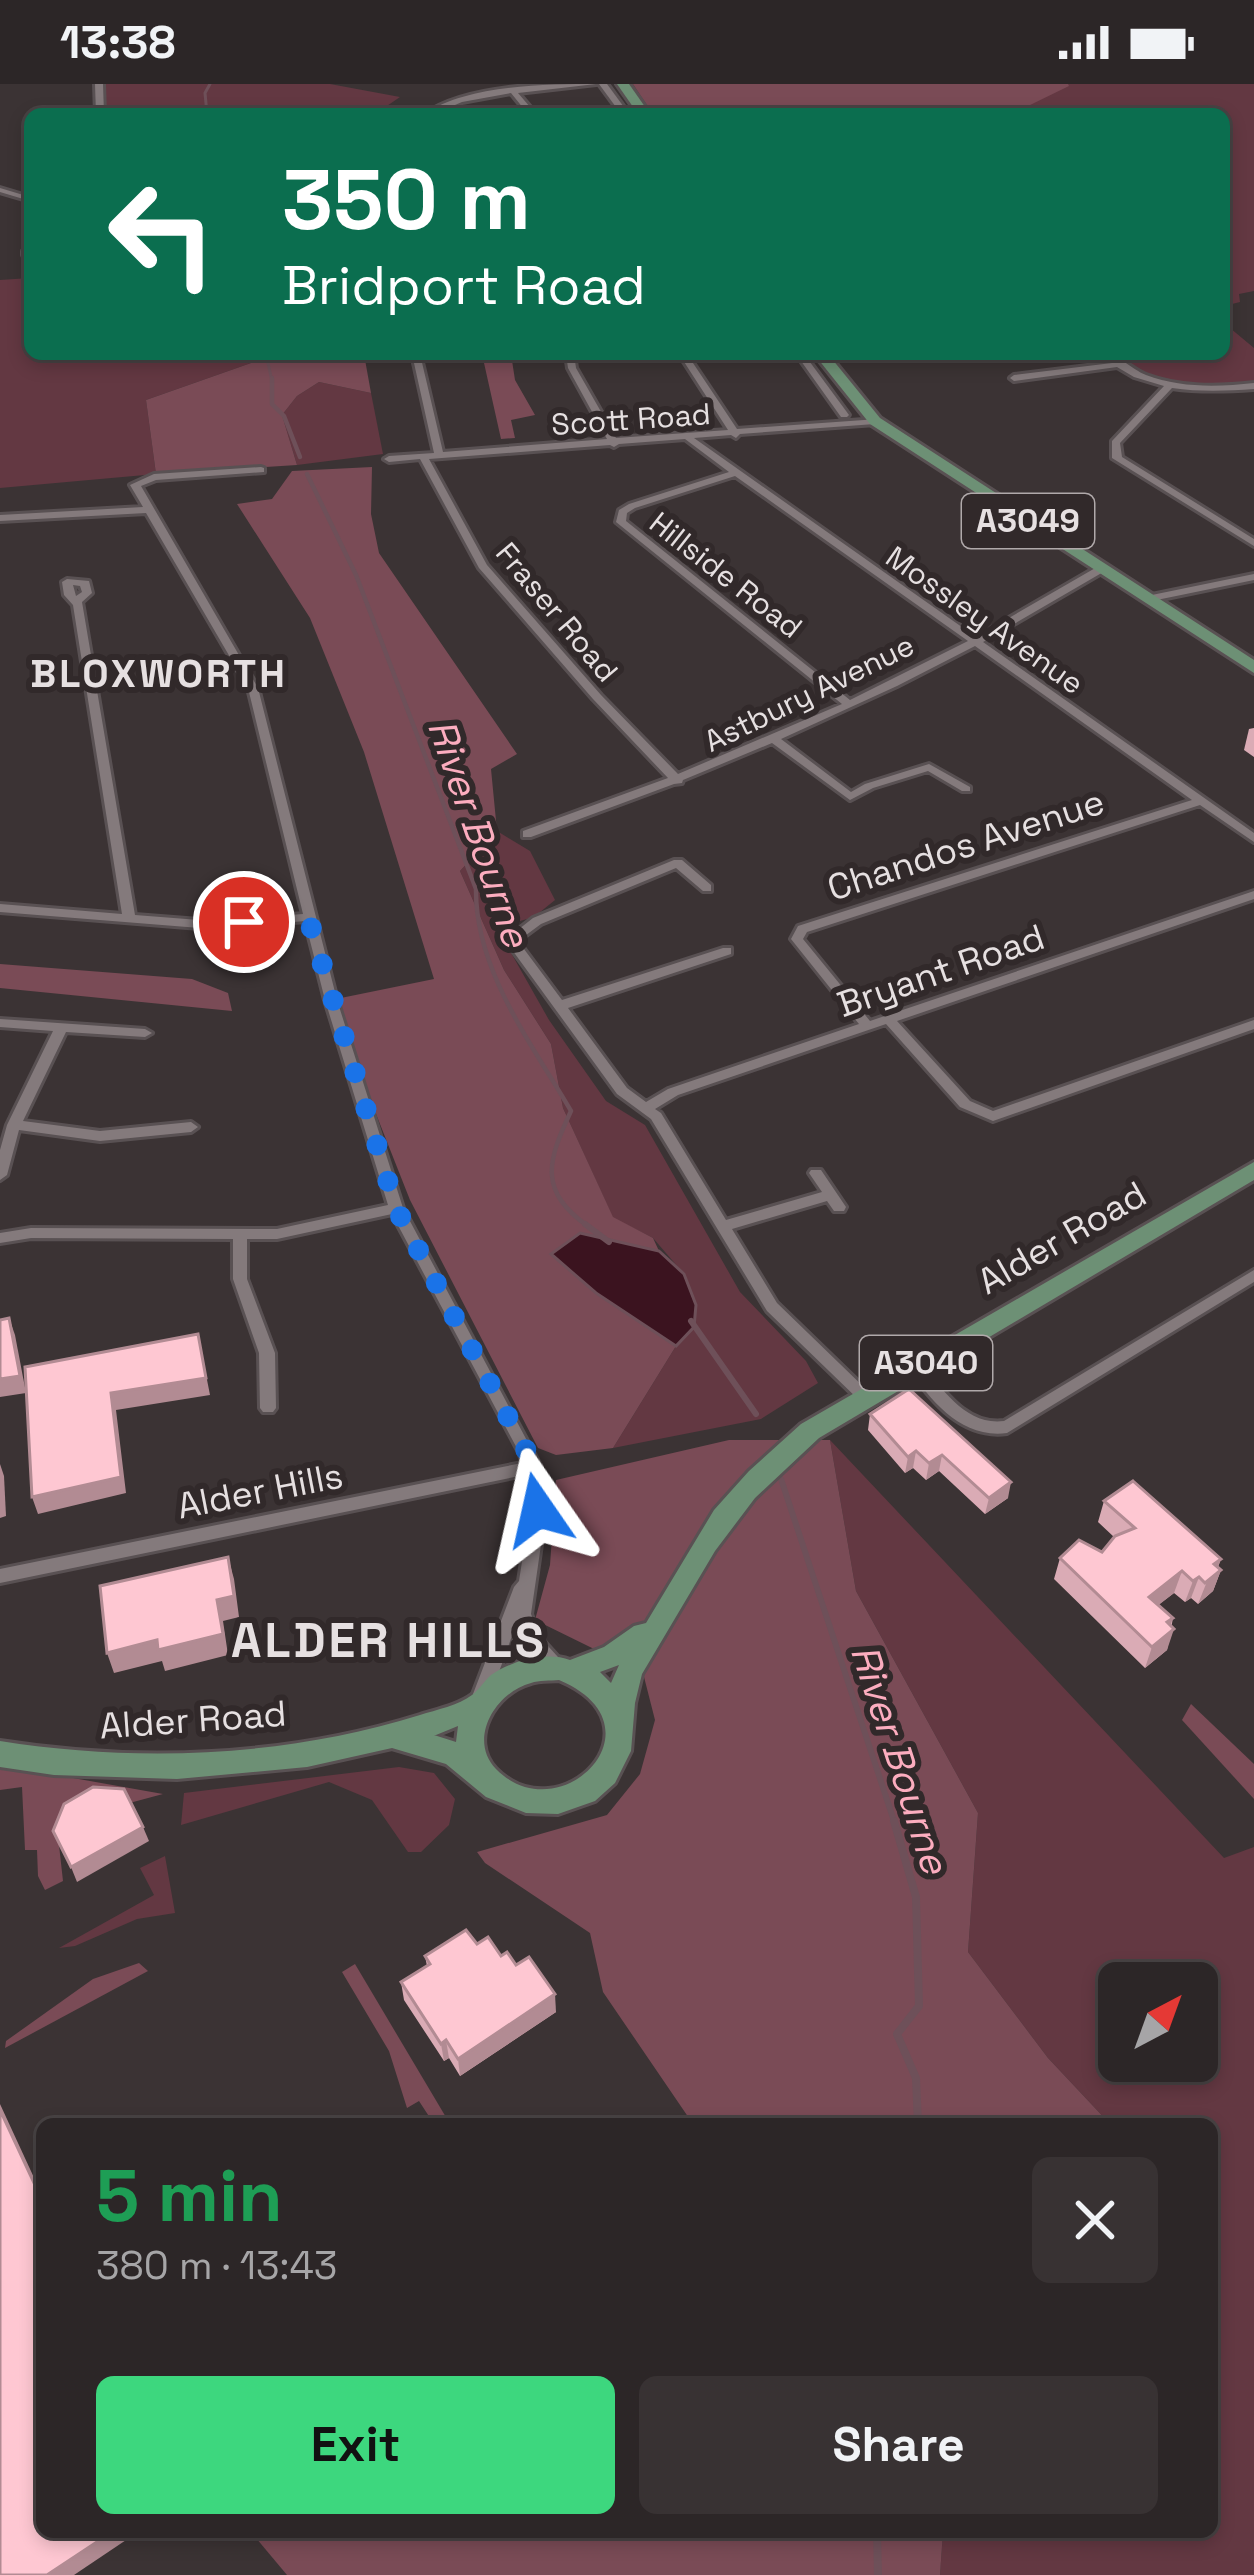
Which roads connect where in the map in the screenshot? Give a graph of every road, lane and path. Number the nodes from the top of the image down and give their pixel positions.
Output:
1 (592, 84) edge
2 (514, 92) junction
3 (440, 108) edge
4 (527, 108) edge
5 (417, 360) edge
6 (571, 360) edge
7 (687, 360) edge
8 (804, 360) edge
9 (826, 360) edge
10 (1112, 360) edge
11 (1116, 364) junction
12 (1015, 378) dead end
13 (1171, 384) junction
14 (1254, 386) edge
15 (844, 415) dead end
16 (875, 422) junction
17 (736, 436) junction
18 (689, 439) junction
19 (614, 444) junction
20 (439, 456) junction
21 (423, 457) junction
22 (389, 459) dead end
23 (261, 470) dead end
24 (737, 472) junction
25 (147, 510) junction
26 (0, 518) edge
27 (1254, 543) edge
28 (1101, 569) junction
29 (1254, 577) edge
30 (1147, 599) junction
31 (78, 600) dead end
32 (971, 640) junction
33 (1254, 668) edge
34 (849, 704) junction
35 (773, 739) junction
36 (677, 781) junction
37 (966, 789) dead end
38 (1201, 802) junction
39 (527, 834) dead end
40 (1254, 838) edge
41 (707, 888) dead end
42 (1254, 895) edge
43 (0, 908) edge
44 (308, 917) junction
45 (129, 918) junction
46 (727, 952) dead end
47 (559, 1006) junction
48 (889, 1020) junction
49 (0, 1023) edge
50 (1254, 1024) edge
51 (868, 1027) junction
52 (61, 1029) junction
53 (145, 1033) dead end
54 (648, 1107) junction
55 (14, 1125) junction
56 (191, 1127) dead end
57 (1254, 1169) edge
58 (815, 1173) dead end
59 (0, 1175) edge
60 (396, 1208) junction
61 (723, 1226) junction
62 (0, 1237) edge
63 (240, 1237) junction
64 (1254, 1275) edge
65 (916, 1368) junction
66 (866, 1398) junction
67 (268, 1408) dead end
68 (532, 1467) junction
69 (0, 1576) edge
70 (526, 1579) junction
71 (661, 1623) junction
72 (566, 1670) junction
73 (479, 1704) junction
74 (620, 1720) junction
75 (392, 1735) junction
76 (0, 1754) edge
77 (479, 1770) junction

1 - 2 street
2 - 3 street
2 - 4 street
5 - 20 street
6 - 19 street
7 - 17 street
8 - 15 street
9 - 16 main road, A3049
10 - 11 street
11 - 12 street
11 - 13 street
13 - 14 street
13 - 27 street
16 - 17 street, Scott Road
16 - 28 main road, A3049
17 - 18 street, Scott Road
18 - 19 street, Scott Road
18 - 24 street, Mossley Avenue
19 - 20 street, Scott Road
20 - 21 street, Scott Road
21 - 22 street, Scott Road
21 - 36 street, Fraser Road
23 - 25 street
24 - 32 street, Mossley Avenue
24 - 34 street, Hillside Road
25 - 26 street
25 - 44 street
28 - 30 main road, A3049
28 - 32 street, Astbury Avenue
29 - 30 street
30 - 33 main road, A3049
31 - 45 street
32 - 34 street, Astbury Avenue
32 - 38 street, Mossley Avenue
34 - 35 street, Astbury Avenue
35 - 36 street, Astbury Avenue
35 - 37 street
36 - 39 street, Astbury Avenue
38 - 40 street, Mossley Avenue
38 - 51 street, Chandos Avenue
41 - 47 street
42 - 48 street, Bryant Road
43 - 45 street
44 - 45 street
44 - 60 street
46 - 47 street
47 - 54 street
48 - 50 street
48 - 51 street, Bryant Road
49 - 52 street
51 - 54 street, Bryant Road
52 - 53 street
52 - 55 street
54 - 61 street
55 - 56 street
55 - 59 street
57 - 65 main road, Alder Road / A3040
58 - 61 street
60 - 63 street
60 - 68 street
61 - 66 street
62 - 63 street
63 - 67 street
64 - 65 street
65 - 66 main road, Alder Road / A3040
66 - 71 main road, Alder Road / A3040
68 - 69 street, Alder Hills
68 - 70 street
70 - 72 street
70 - 73 street
71 - 72 main road, Alder Road / A3040
71 - 74 main road, Alder Road / A3040
72 - 73 main road, A3040
72 - 74 main road
73 - 75 main road, Alder Road / A3040
73 - 77 main road
74 - 77 main road, A3040
75 - 76 main road, Alder Road / A3040
75 - 77 main road, Alder Road / A3040

